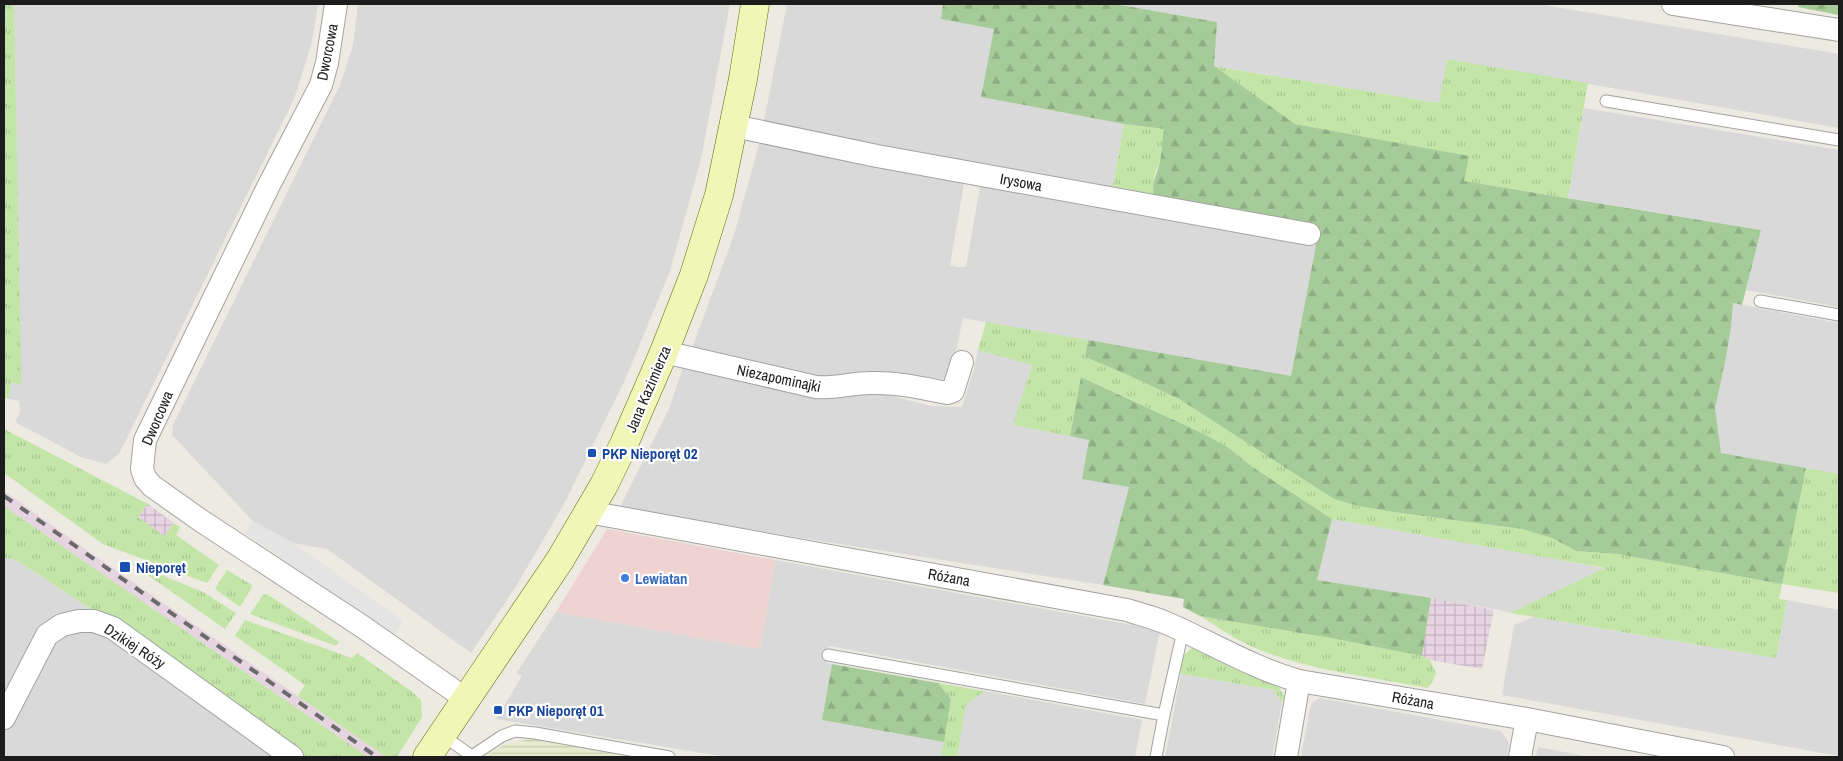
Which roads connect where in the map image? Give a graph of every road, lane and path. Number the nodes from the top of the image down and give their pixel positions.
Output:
1 (336, 4) edge
2 (755, 4) edge
3 (1674, 4) edge
4 (1839, 30) edge
5 (1606, 101) dead end
6 (734, 126) junction
7 (1839, 140) edge
8 (1309, 234) dead end
9 (1760, 301) dead end
10 (1839, 315) edge
11 (664, 352) junction
12 (962, 362) dead end
13 (588, 512) junction
14 (1183, 631) junction
15 (828, 655) dead end
16 (1299, 681) junction
17 (466, 700) junction
18 (1164, 715) junction
19 (4, 718) edge
20 (1527, 719) junction
21 (434, 746) edge
22 (292, 757) edge
23 (668, 757) edge
24 (1156, 757) edge
25 (1286, 757) edge
26 (1520, 757) edge
27 (1723, 757) edge

1 - 17 street, Dworcowa
2 - 6 main road, Jana Kazimierza
3 - 4 street
5 - 7 lane
6 - 8 street, Irysowa
6 - 11 main road, Jana Kazimierza
9 - 10 lane
11 - 12 street, Niezapominajki
11 - 13 main road, Jana Kazimierza
13 - 14 street, Różana
13 - 17 main road, Jana Kazimierza
14 - 16 street, Różana
14 - 18 lane
15 - 18 lane
16 - 20 street, Różana
16 - 25 street
17 - 21 main road, Jana Kazimierza
18 - 24 lane
19 - 22 street, Dzikiej Róży
20 - 26 street
20 - 27 street, Różana
21 - 23 lane

